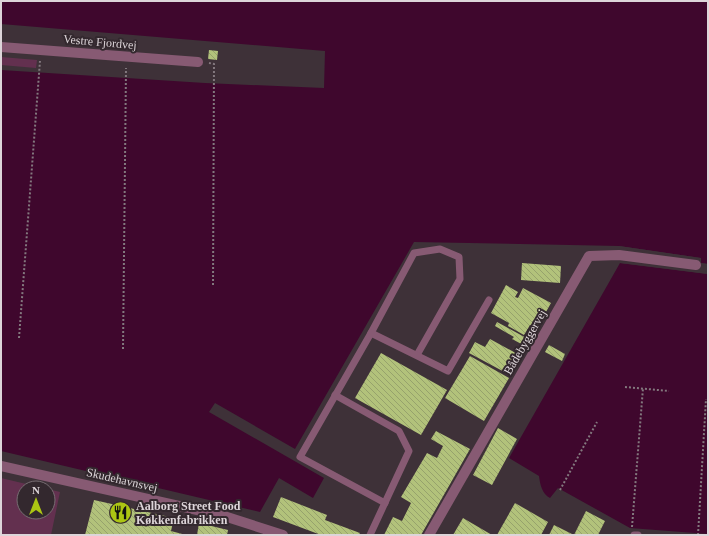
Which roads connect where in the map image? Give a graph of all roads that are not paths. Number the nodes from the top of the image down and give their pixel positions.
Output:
1 (1, 47) edge
2 (198, 62) road end
3 (696, 265) dead end
4 (489, 300) dead end
5 (371, 333) junction
6 (417, 355) junction
7 (335, 395) junction
8 (1, 466) edge
9 (385, 503) junction
10 (633, 531) edge
11 (281, 534) edge
12 (370, 535) edge
13 (429, 535) edge
14 (638, 535) edge

1 - 2 street, Vestre Fjordvej
3 - 13 street, Bådebyggervej
4 - 6 lane
5 - 6 lane
5 - 6 lane
5 - 7 lane
7 - 9 lane
7 - 9 lane
8 - 11 street, Skudehavnsvej
9 - 12 lane
10 - 14 lane

